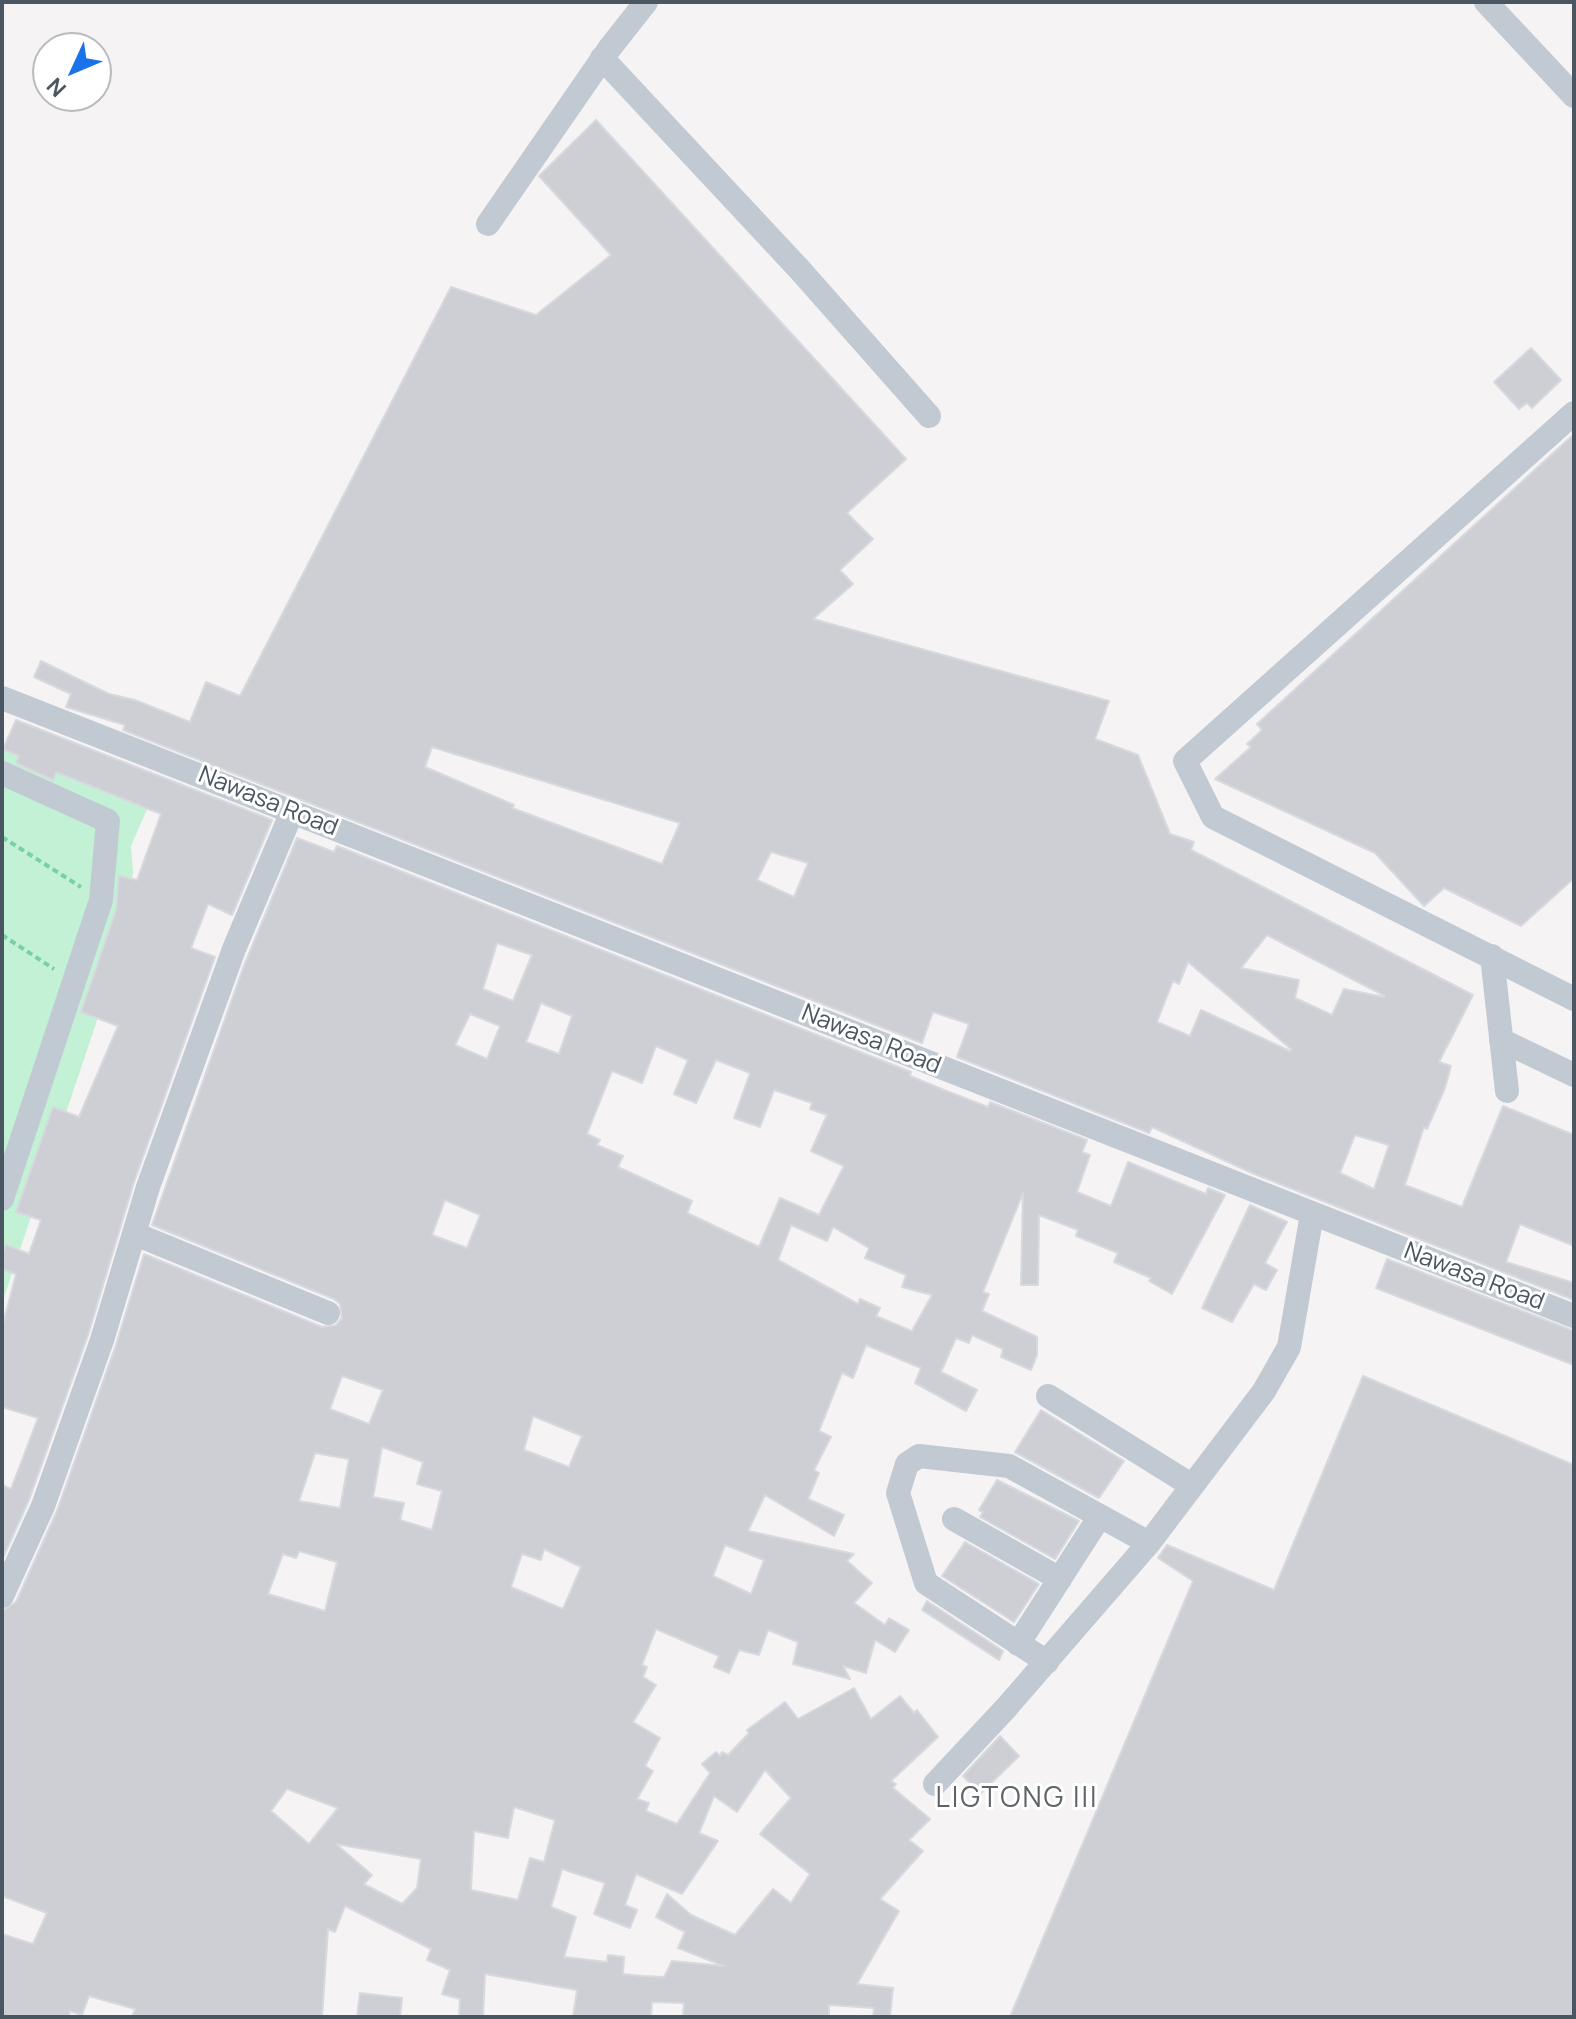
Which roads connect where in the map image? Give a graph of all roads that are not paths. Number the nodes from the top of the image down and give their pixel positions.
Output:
1 (646, 2) edge
2 (1486, 2) edge
3 (602, 58) junction
4 (1574, 96) edge
5 (488, 224) dead end
6 (1574, 413) edge
7 (929, 416) dead end
8 (2, 698) edge
9 (2, 773) edge
10 (292, 812) junction
11 (1492, 956) junction
12 (1574, 999) edge
13 (1501, 1040) junction
14 (1574, 1075) edge
15 (1507, 1091) dead end
16 (2, 1199) edge
17 (1312, 1214) junction
18 (135, 1234) junction
19 (328, 1313) dead end
20 (1574, 1316) edge
21 (1048, 1396) dead end
22 (1191, 1485) junction
23 (1100, 1516) junction
24 (954, 1519) dead end
25 (1149, 1543) junction
26 (1060, 1579) junction
27 (2, 1596) edge
28 (1018, 1644) junction
29 (1047, 1662) junction
30 (935, 1784) dead end

1 - 3 street
2 - 4 street
3 - 5 street
3 - 7 street
6 - 11 street
8 - 10 street, Nawasa Road
9 - 16 street
10 - 17 street, Nawasa Road
10 - 18 street
11 - 12 street
11 - 13 street
13 - 14 street
13 - 15 street
17 - 20 street, Nawasa Road
17 - 22 street
18 - 19 street
18 - 27 street
21 - 22 street
22 - 25 street
23 - 25 street
23 - 26 street
23 - 28 street
24 - 26 street
25 - 29 street
26 - 28 street
28 - 29 street
29 - 30 street

